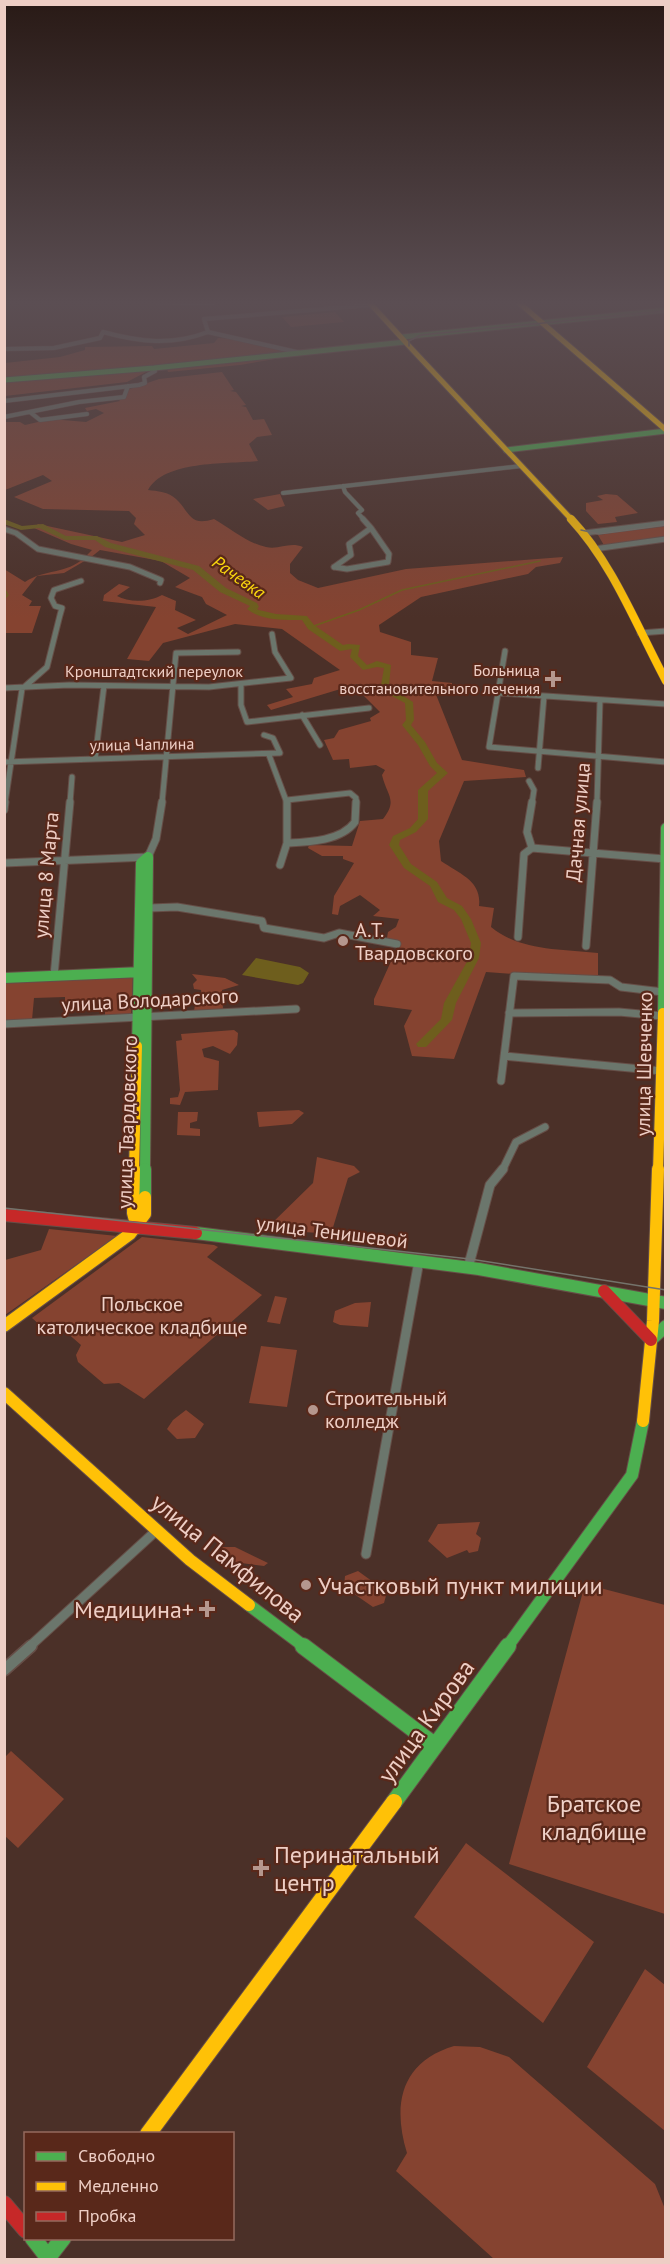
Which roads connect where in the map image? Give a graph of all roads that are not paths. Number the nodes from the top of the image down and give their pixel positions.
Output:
1 (56, 407) edge
2 (465, 407) edge
3 (638, 407) edge
4 (30, 412) junction
5 (87, 414) dead end
6 (4, 417) edge
7 (666, 431) edge
8 (506, 450) junction
9 (521, 466) junction
10 (343, 486) junction
11 (283, 493) dead end
12 (666, 523) edge
13 (370, 528) junction
14 (4, 529) edge
15 (583, 532) junction
16 (666, 539) edge
17 (594, 549) junction
18 (81, 581) dead end
19 (160, 583) dead end
20 (666, 631) edge
21 (640, 633) junction
22 (272, 634) dead end
23 (505, 651) dead end
24 (238, 652) dead end
25 (666, 681) edge
26 (241, 685) junction
27 (104, 686) junction
28 (171, 687) junction
29 (4, 688) edge
30 (22, 689) junction
31 (500, 693) junction
32 (544, 696) junction
33 (600, 700) junction
34 (666, 704) edge
35 (369, 708) dead end
36 (302, 715) junction
37 (264, 735) dead end
38 (320, 745) dead end
39 (539, 750) junction
40 (269, 755) junction
41 (168, 756) junction
42 (600, 757) junction
43 (95, 759) junction
44 (8, 762) edge
45 (666, 762) edge
46 (538, 768) dead end
47 (72, 777) dead end
48 (529, 781) dead end
49 (287, 800) junction
50 (4, 810) edge
51 (666, 828) edge
52 (287, 843) junction
53 (532, 849) junction
54 (591, 853) junction
55 (148, 856) junction
56 (665, 859) edge
57 (63, 861) junction
58 (4, 863) edge
59 (280, 865) dead end
60 (149, 908) junction
61 (518, 937) dead end
62 (397, 944) dead end
63 (586, 946) dead end
64 (143, 972) junction
65 (54, 976) junction
66 (4, 978) edge
67 (663, 992) junction
68 (296, 1009) dead end
69 (509, 1013) junction
70 (663, 1016) junction
71 (136, 1018) junction
72 (149, 1018) junction
73 (4, 1024) edge
74 (504, 1056) junction
75 (662, 1071) junction
76 (501, 1081) dead end
77 (135, 1101) junction
78 (148, 1101) junction
79 (545, 1127) dead end
80 (4, 1215) edge
81 (137, 1228) junction
82 (656, 1247) junction
83 (419, 1261) junction
84 (666, 1261) edge
85 (468, 1268) junction
86 (599, 1288) junction
87 (654, 1298) junction
88 (666, 1303) edge
89 (4, 1326) edge
90 (666, 1326) edge
91 (651, 1340) junction
92 (4, 1393) edge
93 (157, 1530) junction
94 (366, 1554) dead end
95 (4, 1670) edge
96 (433, 1744) junction
97 (149, 2132) edge
98 (4, 2204) edge
99 (24, 2228) edge
100 (34, 2240) edge
101 (62, 2240) edge
102 (48, 2259) edge

1 - 4 street
2 - 8 main road
3 - 7 main road
4 - 5 street
4 - 6 street
7 - 8 main road
8 - 9 main road
9 - 10 street
9 - 15 main road
10 - 11 street
10 - 13 street
12 - 15 street
13 - 13 street
14 - 19 street
15 - 17 main road
16 - 17 street
17 - 21 main road
18 - 30 street
20 - 21 street
21 - 25 main road
22 - 26 street, Кронштадтский переулок
23 - 31 street
24 - 28 street, улица Твардовского
26 - 28 street, Кронштадтский переулок
26 - 36 street
27 - 28 street, Кронштадтский переулок
27 - 30 street, Кронштадтский переулок
27 - 43 street
28 - 41 street, улица Твардовского
29 - 30 street, Кронштадтский переулок
30 - 44 street
31 - 32 street
31 - 39 street
32 - 33 street
32 - 39 street
33 - 34 street
33 - 42 street, Дачная улица
35 - 36 street
36 - 38 street
37 - 40 street, улица Чаплина
39 - 42 street
39 - 46 street
40 - 41 street, улица Чаплина
40 - 49 street
41 - 43 street, улица Чаплина
41 - 55 street, улица Твардовского
42 - 45 street
42 - 54 street, Дачная улица
43 - 44 street, улица Чаплина
44 - 50 street
47 - 57 street, улица 8 Марта
48 - 53 street
49 - 52 street
49 - 52 street
51 - 56 main road, улица Шевченко
52 - 59 street
53 - 54 street
53 - 61 street
54 - 56 street
54 - 63 street, Дачная улица
55 - 57 street
55 - 60 main road, улица Твардовского
55 - 64 main road, улица Твардовского
56 - 67 main road, улица Шевченко
57 - 58 street
57 - 65 street, улица 8 Марта
60 - 62 street
60 - 64 main road, улица Твардовского
64 - 65 main road
64 - 71 main road, улица Твардовского
64 - 72 main road, улица Твардовского
65 - 66 main road
67 - 69 street
67 - 70 main road, улица Шевченко
68 - 72 street, улица Володарского
69 - 70 street
69 - 74 street
70 - 75 main road, улица Шевченко
71 - 72 street, улица Володарского
71 - 73 street, улица Володарского
71 - 77 main road, улица Твардовского
72 - 78 main road, улица Твардовского
74 - 75 street
74 - 76 street
75 - 82 main road, улица Шевченко
77 - 78 main road
77 - 81 main road, улица Твардовского
78 - 81 main road, улица Твардовского
79 - 85 street
80 - 81 main road, улица Тенишевой
81 - 83 main road, улица Тенишевой
81 - 89 main road
82 - 84 main road
82 - 87 main road, улица Шевченко
83 - 85 main road, улица Тенишевой
83 - 94 street
85 - 86 main road, улица Тенишевой
86 - 87 main road, улица Тенишевой
86 - 91 main road
87 - 88 main road, улица Тенишевой
87 - 91 main road, улица Кирова
90 - 91 main road
91 - 96 main road, улица Кирова
92 - 93 main road, улица Памфилова
93 - 95 street
93 - 96 main road, улица Памфилова
96 - 97 main road, улица Кирова
98 - 99 main road
100 - 102 main road
101 - 102 main road

